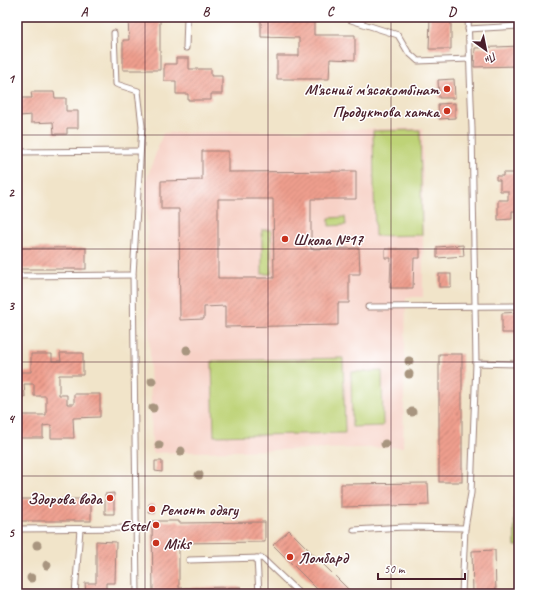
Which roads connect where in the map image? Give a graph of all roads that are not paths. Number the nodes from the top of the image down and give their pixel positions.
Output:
1 (188, 17) edge
2 (468, 17) edge
3 (352, 20) dead end
4 (519, 26) edge
5 (468, 29) junction
6 (114, 33) dead end
7 (186, 48) dead end
8 (469, 59) junction
9 (140, 151) junction
10 (17, 152) edge
11 (133, 275) junction
12 (17, 276) edge
13 (475, 306) junction
14 (519, 306) edge
15 (368, 307) dead end
16 (476, 363) junction
17 (519, 364) edge
18 (80, 528) junction
19 (136, 528) junction
20 (465, 528) junction
21 (17, 529) edge
22 (354, 530) dead end
23 (257, 558) junction
24 (189, 560) dead end
25 (75, 594) edge
26 (137, 594) edge
27 (259, 594) edge
28 (300, 594) edge
29 (462, 594) edge

1 - 7 lane
2 - 5 lane
3 - 8 lane
4 - 5 lane
5 - 8 lane
6 - 9 lane
8 - 13 lane
9 - 10 lane
9 - 11 lane
11 - 12 lane
11 - 19 lane
13 - 14 lane
13 - 15 lane
13 - 16 lane
16 - 17 lane
16 - 20 lane
18 - 19 lane
18 - 21 lane
18 - 25 lane
19 - 26 lane
20 - 22 lane
20 - 29 lane
23 - 24 lane
23 - 27 lane
23 - 28 lane

